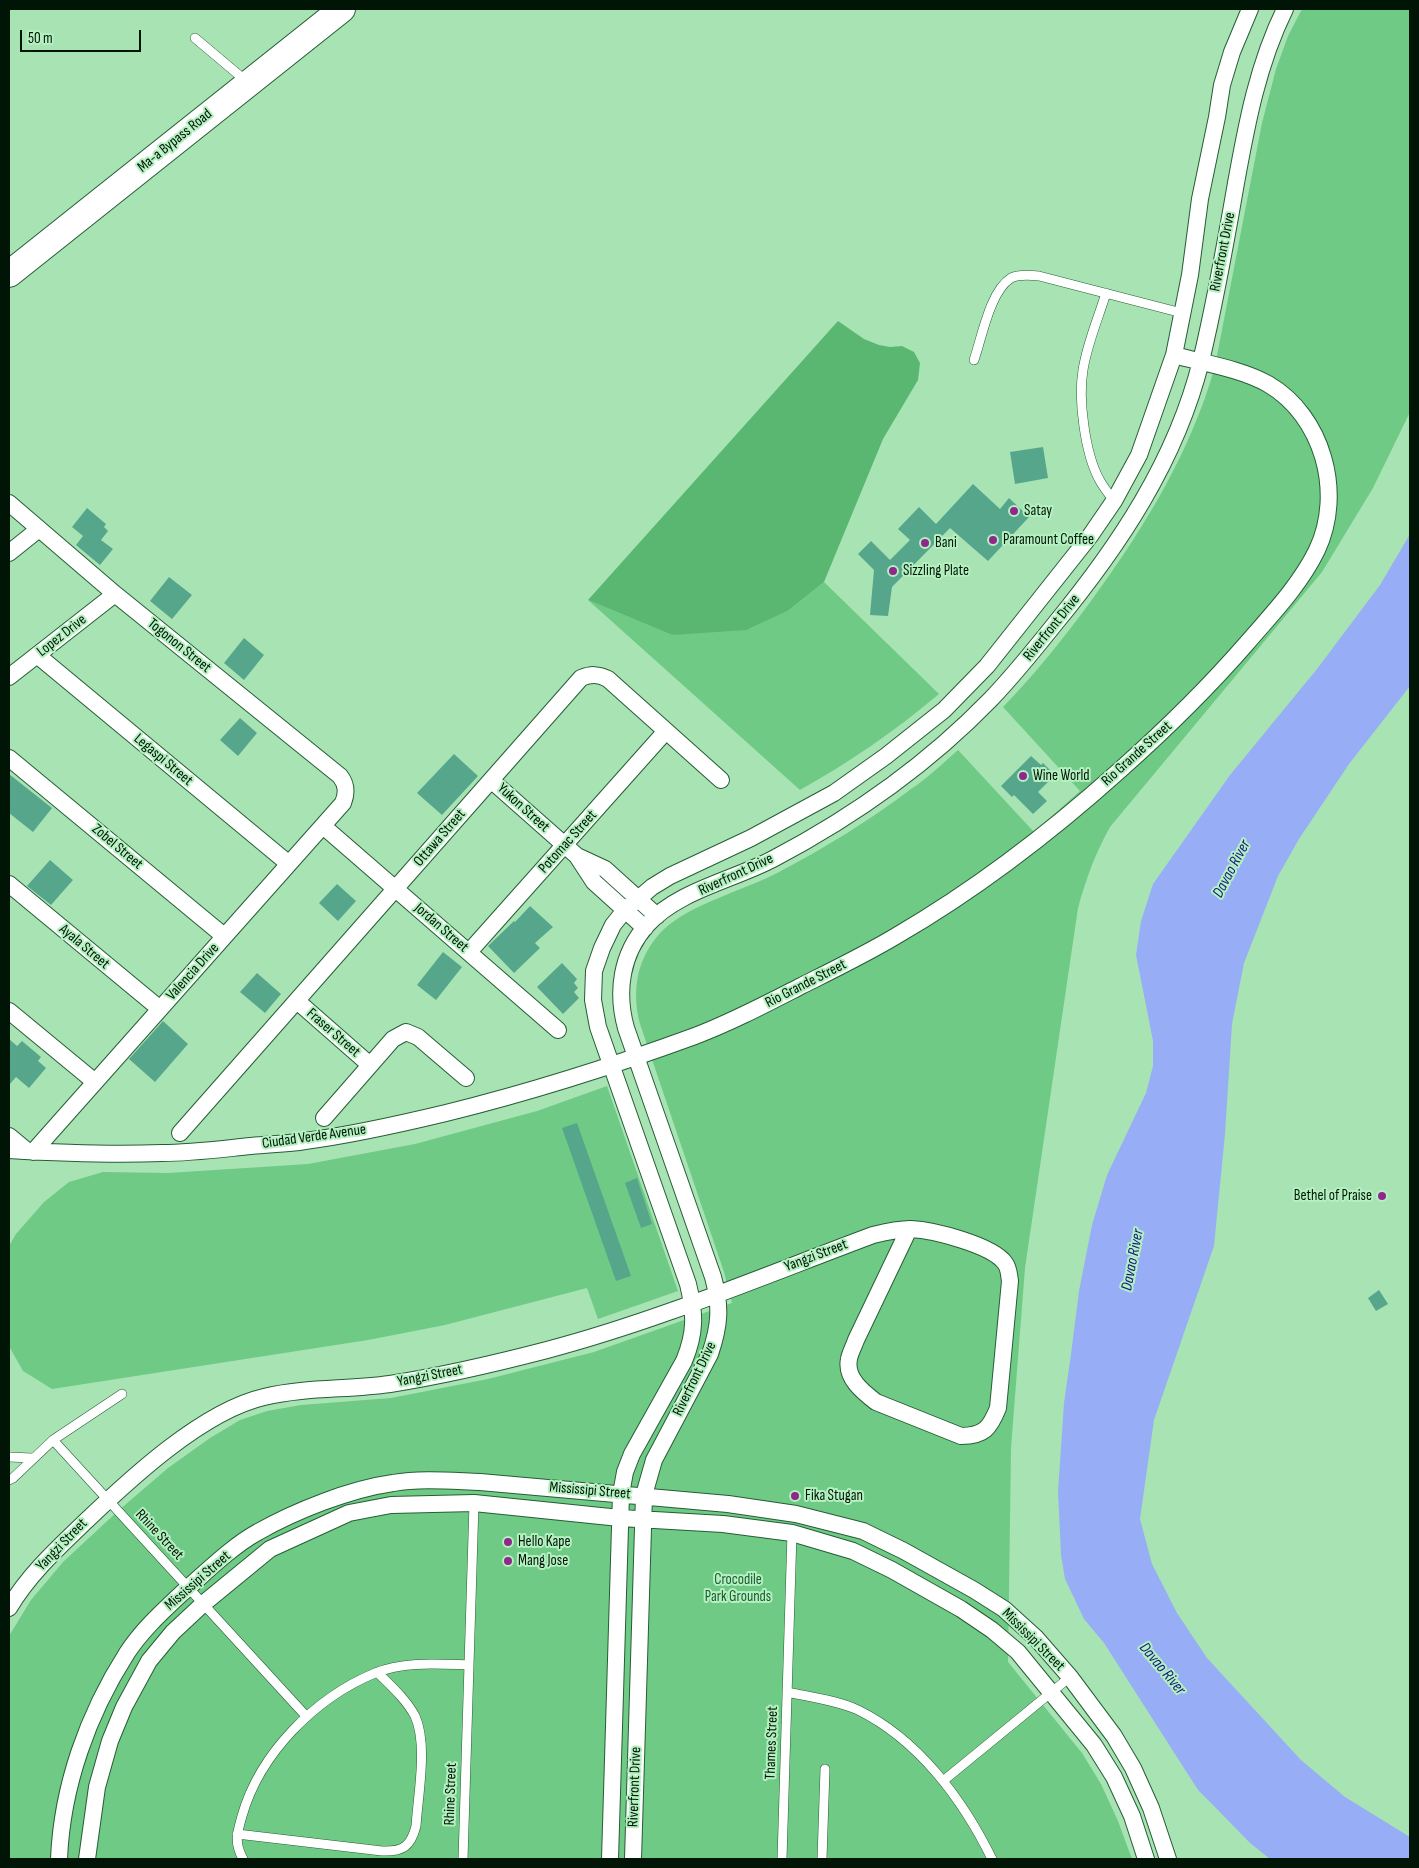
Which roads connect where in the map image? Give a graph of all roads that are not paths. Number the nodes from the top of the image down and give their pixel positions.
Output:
1 (342, 9) edge
2 (1250, 9) edge
3 (1286, 9) edge
4 (194, 38) dead end
5 (248, 83) junction
6 (9, 274) edge
7 (1106, 293) junction
8 (1182, 313) junction
9 (1174, 355) junction
10 (974, 360) dead end
11 (1201, 362) junction
12 (1114, 501) junction
13 (9, 503) edge
14 (39, 529) junction
15 (1090, 536) junction
16 (9, 553) edge
17 (1111, 553) junction
18 (115, 594) junction
19 (37, 655) junction
20 (9, 678) edge
21 (666, 731) junction
22 (9, 758) edge
23 (491, 780) junction
24 (721, 780) dead end
25 (346, 789) joint
26 (323, 826) junction
27 (565, 845) junction
28 (577, 856) junction
29 (289, 864) junction
30 (9, 884) edge
31 (395, 888) junction
32 (637, 898) junction
33 (626, 910) junction
34 (657, 916) junction
35 (645, 928) junction
36 (224, 936) junction
37 (469, 952) junction
38 (297, 1001) junction
39 (160, 1009) junction
40 (9, 1011) edge
41 (558, 1030) dead end
42 (636, 1057) junction
43 (370, 1065) junction
44 (611, 1065) junction
45 (466, 1078) dead end
46 (95, 1082) junction
47 (324, 1118) dead end
48 (180, 1133) dead end
49 (9, 1136) edge
50 (9, 1150) edge
51 (30, 1151) junction
52 (909, 1229) junction
53 (717, 1293) junction
54 (693, 1302) junction
55 (122, 1394) dead end
56 (53, 1440) junction
57 (9, 1457) edge
58 (32, 1458) junction
59 (9, 1480) edge
60 (621, 1494) junction
61 (644, 1495) junction
62 (108, 1500) junction
63 (474, 1503) junction
64 (620, 1518) junction
65 (643, 1519) junction
66 (792, 1533) junction
67 (189, 1588) junction
68 (203, 1604) junction
69 (9, 1608) edge
70 (469, 1665) junction
71 (377, 1672) junction
72 (1070, 1677) junction
73 (1052, 1691) junction
74 (787, 1692) junction
75 (306, 1716) junction
76 (825, 1768) dead end
77 (943, 1780) junction
78 (64, 1818) junction
79 (91, 1821) junction
80 (237, 1834) junction
81 (60, 1859) edge
82 (87, 1859) edge
83 (243, 1859) edge
84 (463, 1859) edge
85 (610, 1859) edge
86 (633, 1859) edge
87 (782, 1859) edge
88 (822, 1859) edge
89 (992, 1859) edge
90 (1146, 1859) edge
91 (1168, 1859) edge

1 - 5 main road, Ma-a Bypass Road
2 - 8 street, Riverfront Drive
3 - 11 street, Riverfront Drive
4 - 5 lane
5 - 6 main road, Ma-a Bypass Road
7 - 8 lane
7 - 10 lane
7 - 12 lane
8 - 9 street, Riverfront Drive
9 - 11 street, Rio Grande Street
9 - 12 street, Riverfront Drive
11 - 17 street, Riverfront Drive
11 - 42 street, Rio Grande Street
12 - 15 street, Riverfront Drive
13 - 14 street, Togonon Street
14 - 16 street
14 - 18 street, Togonon Street
15 - 17 street
15 - 32 street, Riverfront Drive
17 - 34 street, Riverfront Drive
18 - 19 street, Lopez Drive
18 - 25 street, Togonon Street
19 - 20 street, Lopez Drive
19 - 29 street, Legaspi Street
21 - 23 street, Ottawa Street
21 - 24 street, Ottawa Street
21 - 27 street, Potomac Street
22 - 36 street, Zobel Street
23 - 27 street, Yukon Street
23 - 31 street, Ottawa Street
25 - 26 street, Valencia Drive
26 - 29 street, Valencia Drive
26 - 31 street, Jordan Street
27 - 28 street, Yukon Street
27 - 37 street, Potomac Street
28 - 32 street, Yukon Street
28 - 33 street, Yukon Street
29 - 36 street, Valencia Drive
30 - 39 street, Ayala Street
31 - 37 street, Jordan Street
31 - 38 street, Ottawa Street
32 - 33 street, Riverfront Drive
32 - 34 street, Yukon Street
33 - 35 street, Yukon Street
33 - 44 street, Riverfront Drive
34 - 35 street, Riverfront Drive
35 - 42 street, Riverfront Drive
36 - 39 street, Valencia Drive
37 - 41 street, Jordan Street
38 - 43 street, Fraser Street
38 - 48 street, Ottawa Street
39 - 46 street, Valencia Drive
40 - 46 street
42 - 44 street, Rio Grande Street
42 - 53 street, Riverfront Drive
43 - 45 street, Fraser Street
43 - 47 street, Fraser Street
44 - 51 street, Ciudad Verde Avenue
44 - 54 street, Riverfront Drive
46 - 51 street, Valencia Drive
49 - 51 street
50 - 51 street, Ciudad Verde Avenue
52 - 52 street, Yangzi Street
52 - 53 street, Yangzi Street
53 - 54 street, Yangzi Street
53 - 61 street, Riverfront Drive
54 - 60 street, Riverfront Drive
54 - 62 street, Yangzi Street
55 - 56 lane
56 - 58 lane
56 - 62 lane, Rhine Street
57 - 58 lane
58 - 59 lane
60 - 61 street, Mississipi Street
60 - 64 street, Riverfront Drive
60 - 67 street, Mississipi Street
61 - 65 street, Riverfront Drive
61 - 72 street, Mississipi Street
62 - 67 lane, Rhine Street
62 - 69 street, Yangzi Street
63 - 64 street, Mississipi Street
63 - 68 street, Mississipi Street
63 - 70 lane, Rhine Street
64 - 65 street, Mississipi Street
64 - 85 street, Riverfront Drive
65 - 66 street, Mississipi Street
65 - 86 street, Riverfront Drive
66 - 73 street, Mississipi Street
66 - 74 lane
67 - 68 lane, Rhine Street
67 - 78 street, Mississipi Street
68 - 75 lane, Rhine Street
68 - 79 street, Mississipi Street
70 - 71 lane
70 - 84 lane, Rhine Street
71 - 75 lane
71 - 80 lane
72 - 73 lane
72 - 91 street, Mississipi Street
73 - 77 lane
73 - 90 street, Mississipi Street
74 - 77 lane, Thames Street
74 - 87 lane, Thames Street
75 - 80 lane
76 - 88 lane
77 - 89 lane, Thames Street
78 - 79 street
78 - 81 street, Mississipi Street
79 - 82 street, Mississipi Street
80 - 83 lane

